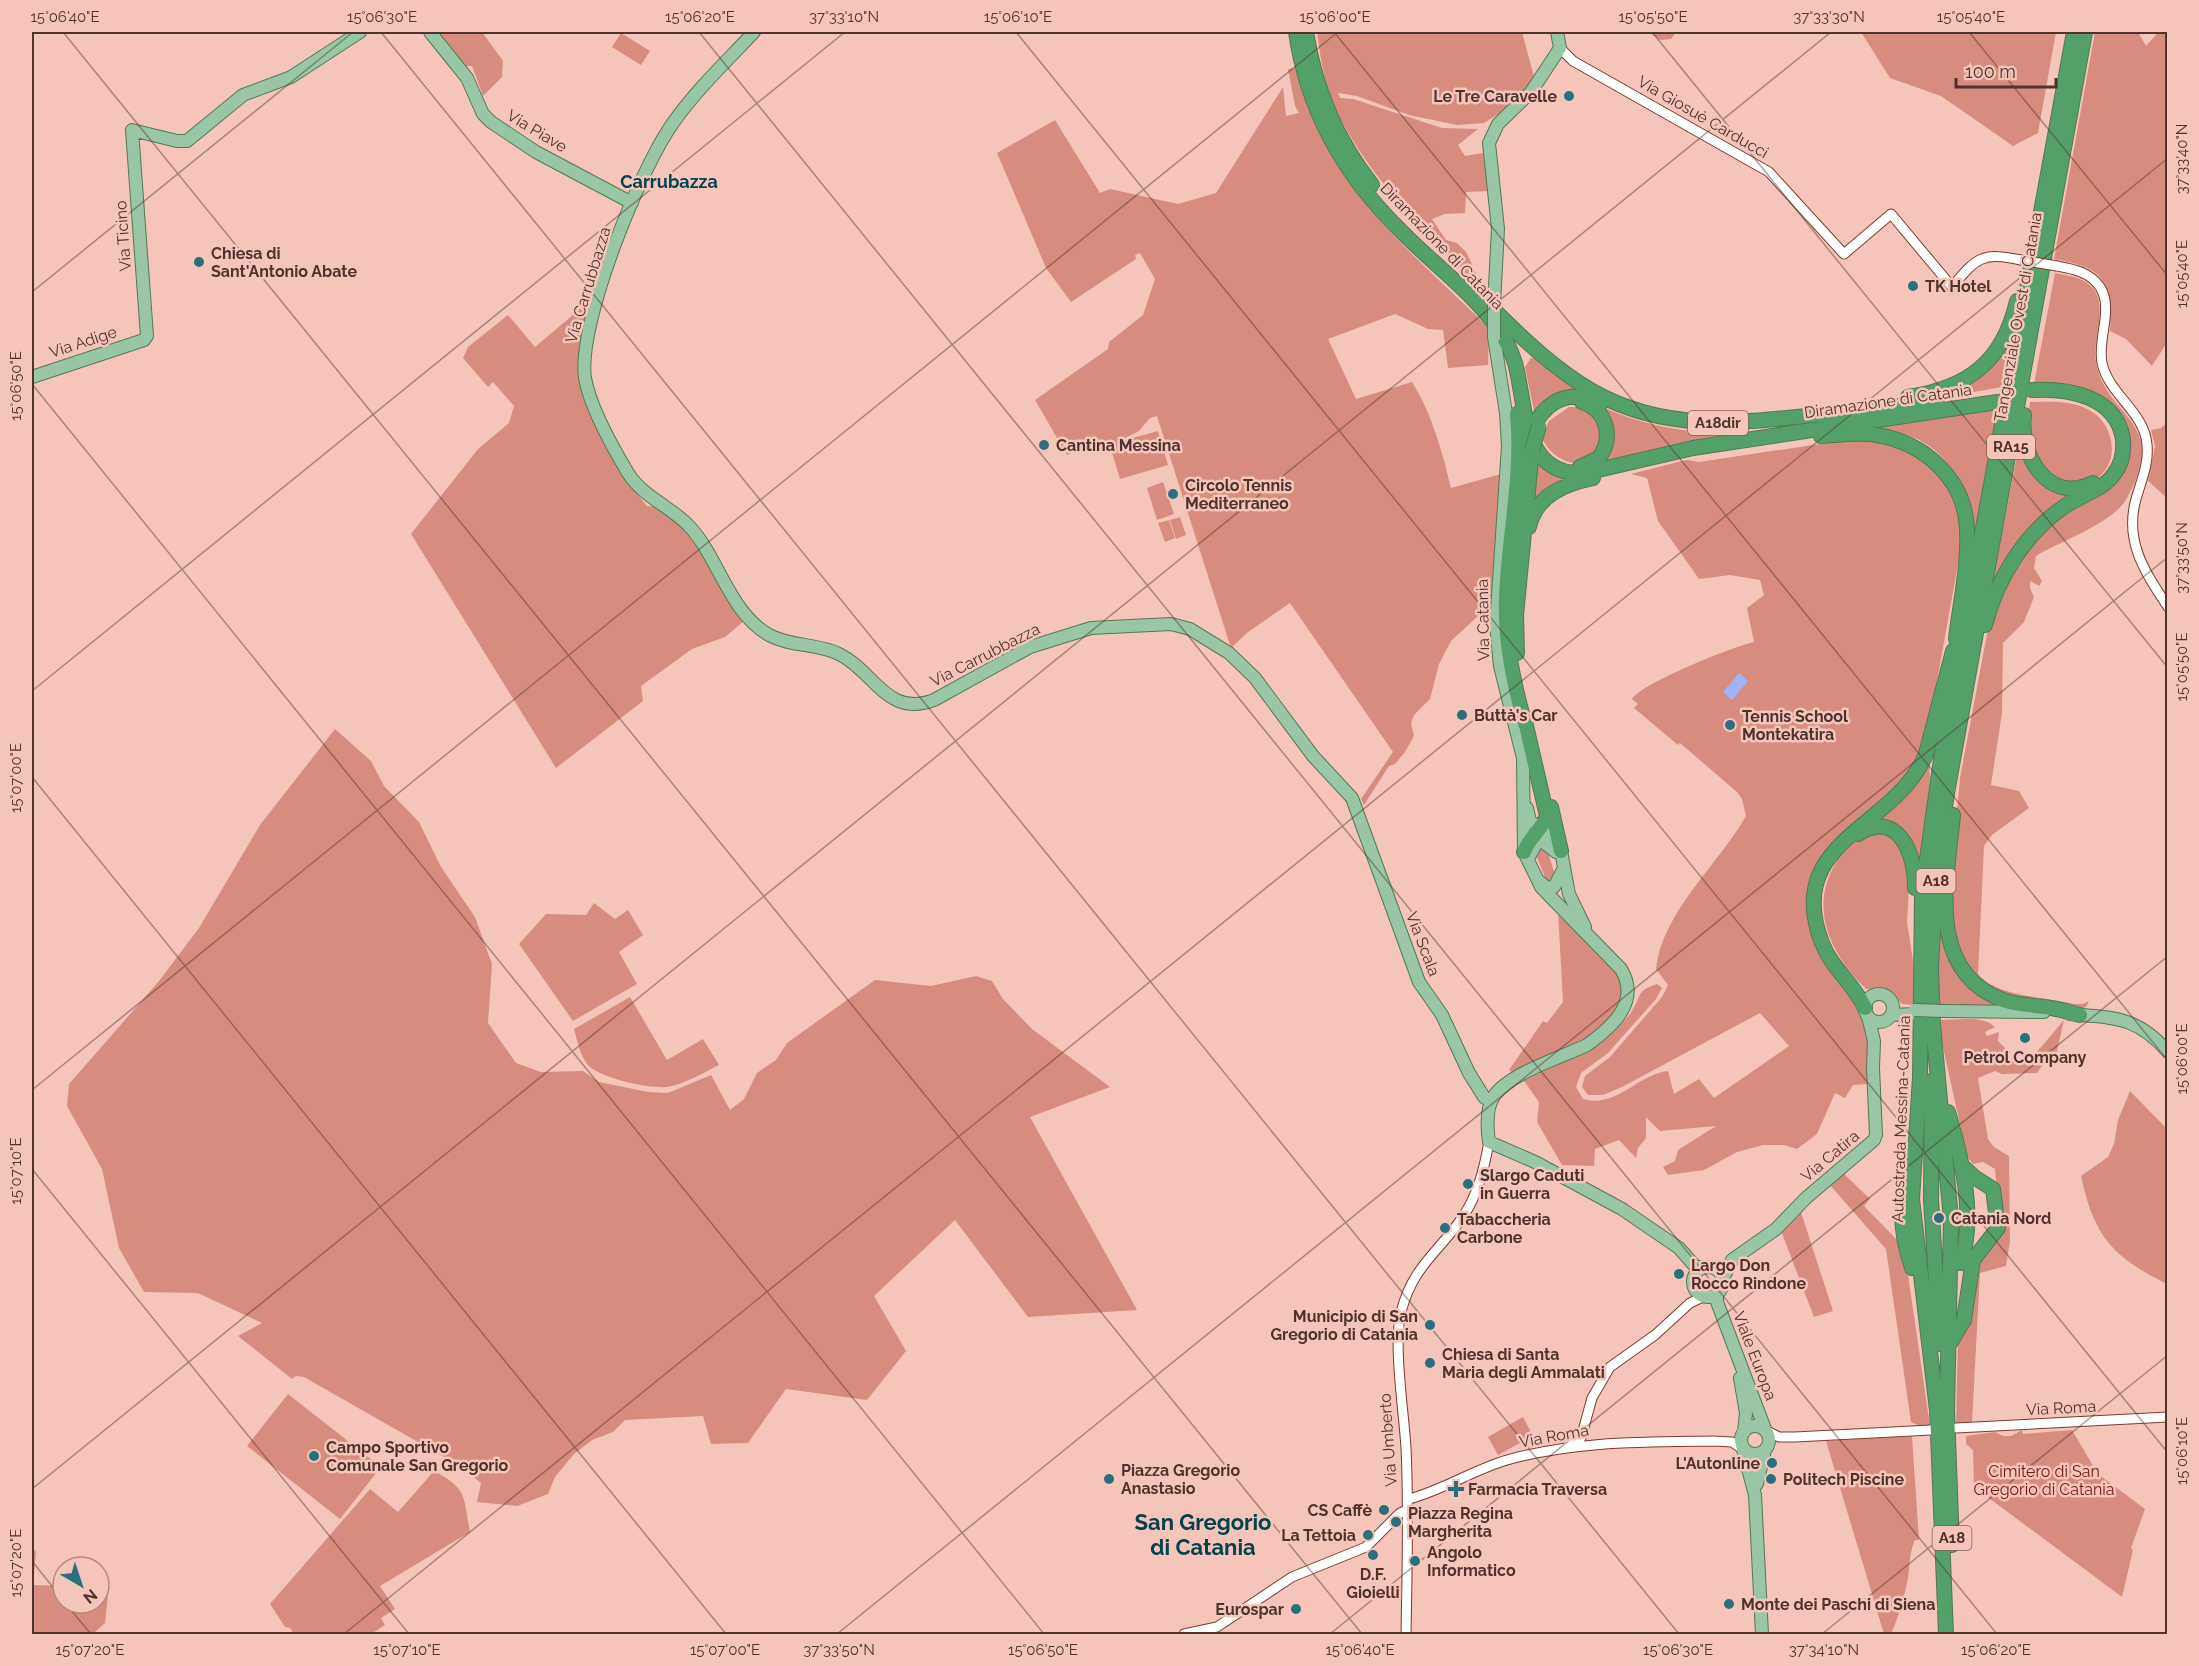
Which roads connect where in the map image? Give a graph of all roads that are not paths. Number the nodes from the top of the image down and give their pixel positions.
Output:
1 (360, 32) edge
2 (430, 32) edge
3 (754, 32) edge
4 (1296, 32) edge
5 (1306, 32) edge
6 (1557, 32) edge
7 (2074, 32) edge
8 (2085, 32) edge
9 (1560, 48) junction
10 (2046, 189) junction
11 (632, 203) junction
12 (1400, 231) junction
13 (2040, 289) junction
14 (1476, 295) junction
15 (144, 340) joint
16 (32, 377) edge
17 (1947, 402) junction
18 (1700, 423) junction
19 (1537, 424) junction
20 (1807, 430) junction
21 (1765, 441) junction
22 (1723, 443) junction
23 (1529, 447) junction
24 (2135, 500) junction
25 (1519, 576) junction
26 (2168, 599) edge
27 (2168, 607) edge
28 (1964, 643) junction
29 (1961, 720) junction
30 (1525, 724) junction
31 (1957, 738) junction
32 (1524, 777) junction
33 (1343, 787) joint
34 (1541, 828) junction
35 (1563, 860) junction
36 (1527, 861) junction
37 (1602, 948) junction
38 (1920, 960) junction
39 (1920, 992) junction
40 (1873, 995) junction
41 (1867, 1012) junction
42 (1890, 1013) junction
43 (2080, 1015) junction
44 (1874, 1041) junction
45 (2168, 1052) edge
46 (1935, 1081) junction
47 (1491, 1102) junction
48 (1947, 1120) junction
49 (1918, 1128) junction
50 (1489, 1142) junction
51 (1958, 1150) junction
52 (1961, 1168) junction
53 (1994, 1192) junction
54 (1732, 1260) junction
55 (1961, 1263) junction
56 (1701, 1271) junction
57 (1723, 1280) junction
58 (1709, 1296) junction
59 (1956, 1305) junction
60 (1926, 1325) junction
61 (1946, 1339) junction
62 (1935, 1395) junction
63 (2168, 1417) edge
64 (1956, 1428) dead end
65 (1766, 1430) junction
66 (1931, 1430) dead end
67 (1584, 1431) junction
68 (1743, 1434) junction
69 (1796, 1437) junction
70 (1713, 1441) junction
71 (1595, 1444) junction
72 (1560, 1448) junction
73 (1742, 1449) junction
74 (1765, 1449) junction
75 (1755, 1494) junction
76 (1409, 1504) junction
77 (1184, 1635) edge
78 (1406, 1635) edge
79 (1762, 1635) edge
80 (1946, 1635) edge
81 (1953, 1635) edge

1 - 15 main road, Via Ticino
2 - 11 main road, Via Piave
3 - 11 main road, Via Carrubbazza
4 - 12 highway, Diramazione di Catania / A18dir
5 - 14 highway, Diramazione di Catania / A18dir
6 - 9 main road
7 - 10 highway, Tangenziale Ovest di Catania / RA15
8 - 13 highway, Tangenziale Ovest di Catania / RA15
9 - 24 street, Via Giosuè Carducci, bridge
9 - 32 main road, Via Catania, bridge
10 - 18 highway
10 - 28 highway, Tangenziale Ovest di Catania / RA15
11 - 33 main road, Via Carrubbazza
12 - 22 highway, Diramazione di Catania / A18dir
12 - 30 highway
13 - 28 highway, Tangenziale Ovest di Catania / RA15
13 - 29 highway
14 - 18 highway, Diramazione di Catania / A18dir
14 - 19 highway
15 - 16 main road, Via Adige
17 - 18 highway, Diramazione di Catania / A18dir
17 - 19 highway
17 - 20 highway, Diramazione di Catania / A18dir
19 - 23 highway, bridge
20 - 21 highway
20 - 22 highway, Diramazione di Catania / A18dir
21 - 22 highway
21 - 25 highway
21 - 28 highway
23 - 25 highway
23 - 30 highway
24 - 26 street
24 - 27 street
25 - 35 highway
28 - 29 highway, Autostrada Messina-Catania / A18
28 - 38 highway, Autostrada Messina-Catania / A18
28 - 41 highway
29 - 31 highway, Autostrada Messina-Catania / A18
30 - 34 highway
31 - 43 highway
31 - 46 highway, Autostrada Messina-Catania / A18
32 - 34 main road
32 - 36 main road, Via Catania
33 - 47 main road, Via Scala
34 - 35 main road
34 - 36 highway
35 - 36 main road
35 - 36 main road
35 - 37 main road
36 - 37 main road
37 - 47 main road
38 - 39 highway, Autostrada Messina-Catania / A18
38 - 40 highway
39 - 49 highway, Autostrada Messina-Catania / A18
39 - 62 highway
40 - 41 main road
40 - 42 main road
41 - 42 main road
41 - 44 main road
42 - 43 main road, bridge
42 - 44 main road
43 - 45 main road
44 - 54 main road, Via Catira
46 - 48 highway, Autostrada Messina-Catania / A18
46 - 61 highway
47 - 50 main road
48 - 51 highway
48 - 55 highway
48 - 59 highway
48 - 61 highway, Autostrada Messina-Catania / A18
49 - 60 highway, Autostrada Messina-Catania / A18
49 - 60 highway
50 - 56 main road
50 - 76 street, Via Umberto
51 - 52 highway
51 - 53 highway
52 - 53 highway
52 - 55 highway
53 - 61 highway
54 - 56 main road
54 - 57 main road
55 - 59 highway
56 - 57 main road
56 - 58 main road
57 - 58 main road
58 - 65 main road, Viale Europa
58 - 67 street
58 - 68 main road, Viale Europa
59 - 61 highway
60 - 62 highway, Autostrada Messina-Catania / A18
61 - 81 highway, Autostrada Messina-Catania / A18
62 - 80 highway, Autostrada Messina-Catania / A18
63 - 64 street, Via Roma
65 - 68 main road
65 - 69 street
65 - 74 main road
66 - 69 street
67 - 71 street
67 - 72 street
68 - 70 street
68 - 73 main road
69 - 74 street
70 - 71 street, Via Roma
70 - 73 street
71 - 72 street, Via Roma
72 - 76 street, Via Roma
73 - 74 main road
73 - 75 main road
74 - 75 main road
75 - 79 main road
76 - 77 street, Via Roma
76 - 78 street, Via Umberto

